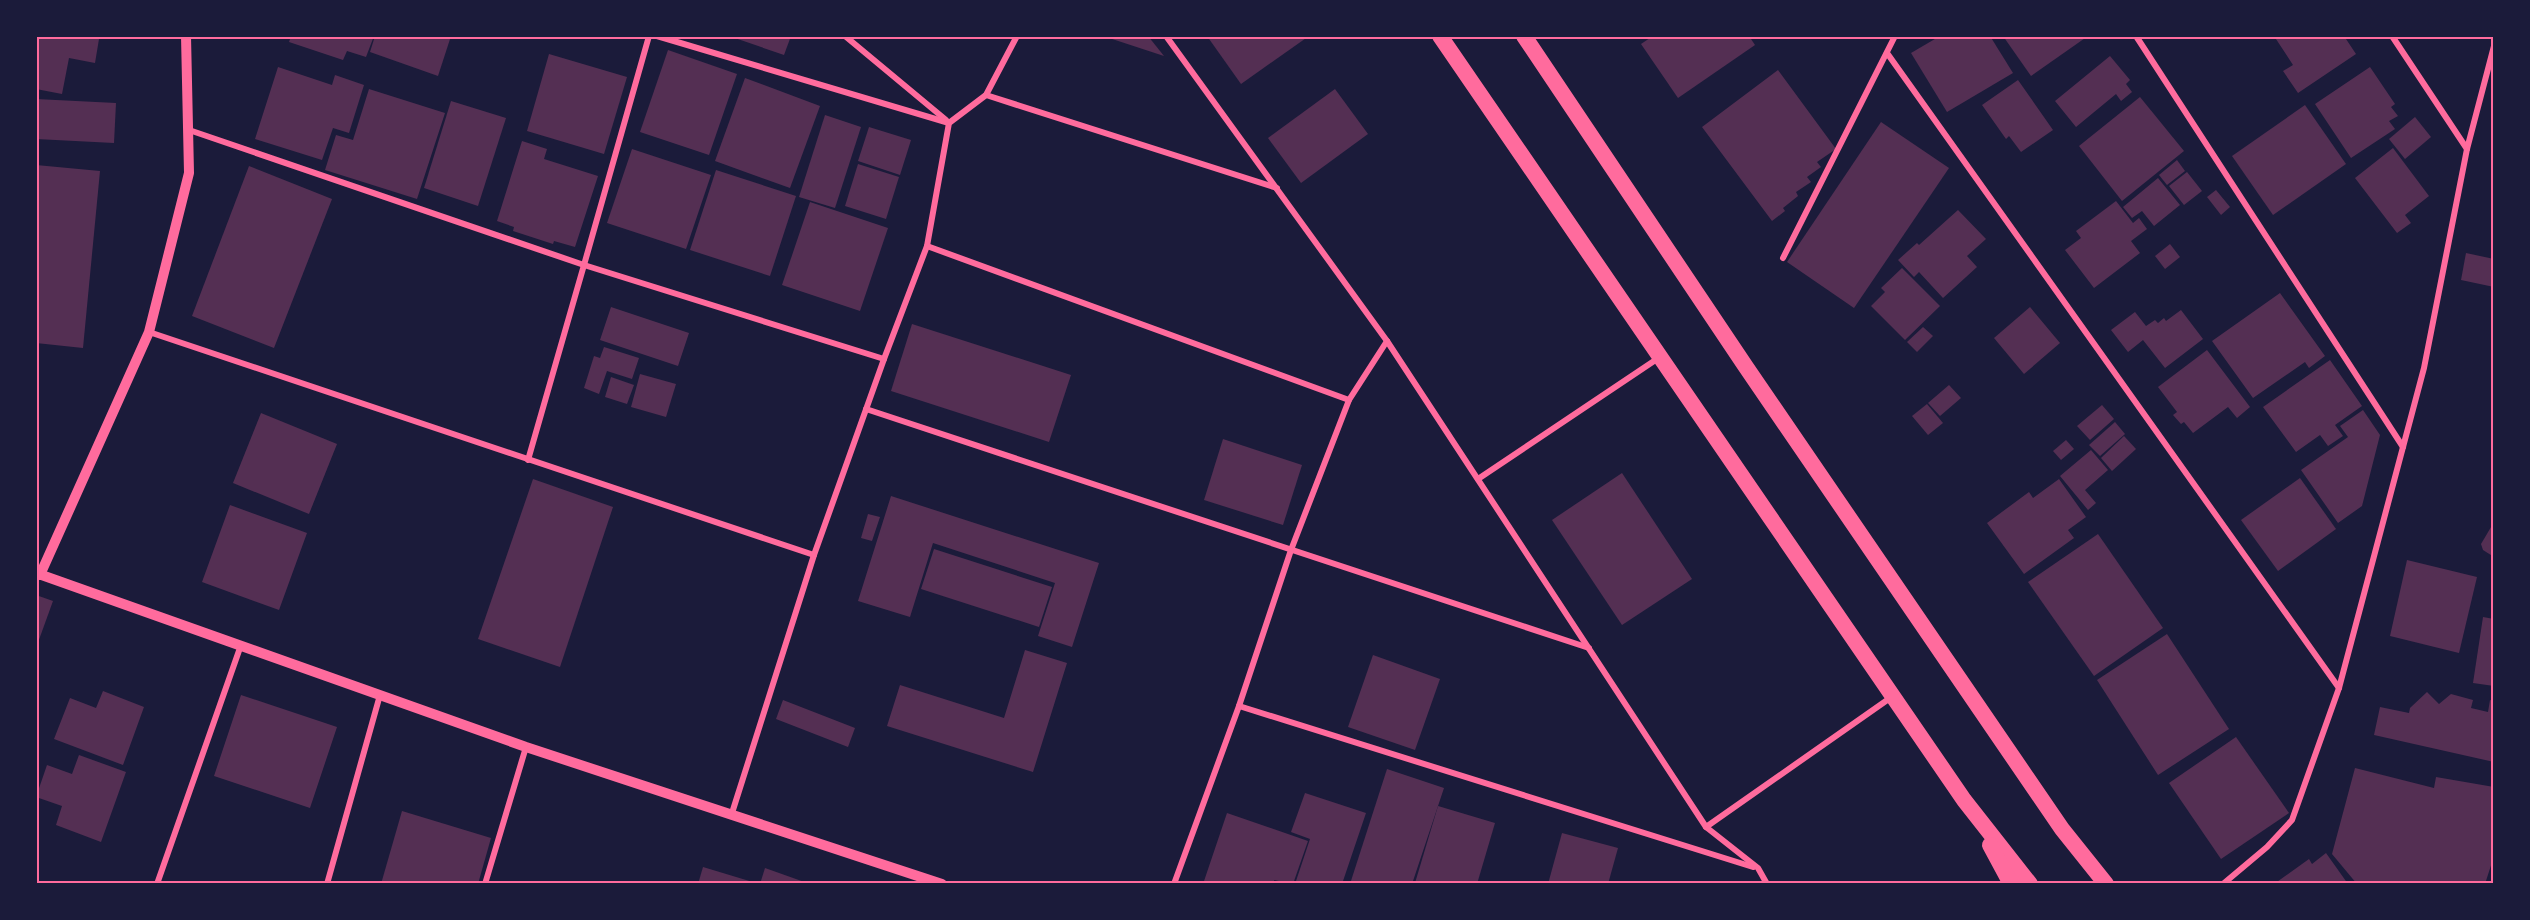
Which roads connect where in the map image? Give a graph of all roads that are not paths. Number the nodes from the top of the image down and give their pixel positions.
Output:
1 (186, 36) edge
2 (649, 36) edge
3 (657, 36) edge
4 (845, 36) edge
5 (1017, 36) edge
6 (1166, 36) edge
7 (1440, 36) edge
8 (1524, 36) edge
9 (2136, 36) edge
10 (2392, 36) edge
11 (1893, 37) edge
12 (2494, 46) edge
13 (1887, 53) junction
14 (986, 95) junction
15 (949, 123) junction
16 (189, 130) junction
17 (2467, 149) junction
18 (1277, 188) junction
19 (927, 246) junction
20 (1783, 258) dead end
21 (584, 265) junction
22 (149, 332) junction
23 (1387, 341) junction
24 (1661, 356) junction
25 (884, 359) junction
26 (1350, 400) junction
27 (866, 409) junction
28 (2403, 447) junction
29 (528, 460) junction
30 (1478, 479) junction
31 (1291, 550) junction
32 (814, 555) junction
33 (38, 574) edge
34 (241, 645) junction
35 (1589, 648) junction
36 (2339, 688) junction
37 (381, 694) junction
38 (1893, 696) junction
39 (1239, 706) junction
40 (526, 747) junction
41 (1964, 800) junction
42 (732, 813) junction
43 (1706, 827) junction
44 (1758, 868) junction
45 (158, 884) edge
46 (327, 884) edge
47 (485, 884) edge
48 (942, 884) edge
49 (1174, 884) edge
50 (1767, 884) edge
51 (2011, 884) edge
52 (2030, 884) edge
53 (2106, 884) edge
54 (2223, 884) edge

1 - 16 street
2 - 21 street
3 - 15 street
4 - 15 street
5 - 14 street
6 - 18 street
7 - 24 highway
8 - 53 highway
9 - 28 street
10 - 17 street
11 - 13 street
12 - 17 street
13 - 20 street
13 - 36 street
14 - 15 street
14 - 18 street
15 - 19 street
16 - 21 street
16 - 22 street
17 - 28 street
18 - 23 street
19 - 25 street
19 - 26 street
21 - 25 street
21 - 29 street
22 - 29 street
22 - 33 street
23 - 26 street
23 - 30 street
24 - 30 street
24 - 38 highway
25 - 27 street
26 - 31 street
27 - 31 street
27 - 32 street
28 - 36 street
29 - 32 street
30 - 35 street
31 - 35 street
31 - 39 street
32 - 42 street
33 - 34 street
34 - 37 street
34 - 45 street
35 - 43 street
36 - 54 street
37 - 40 street
37 - 46 street
38 - 41 highway
38 - 43 street
39 - 44 street
39 - 49 street
40 - 42 street
40 - 47 street
41 - 51 highway
41 - 52 highway
42 - 48 street
43 - 44 street
44 - 50 street

